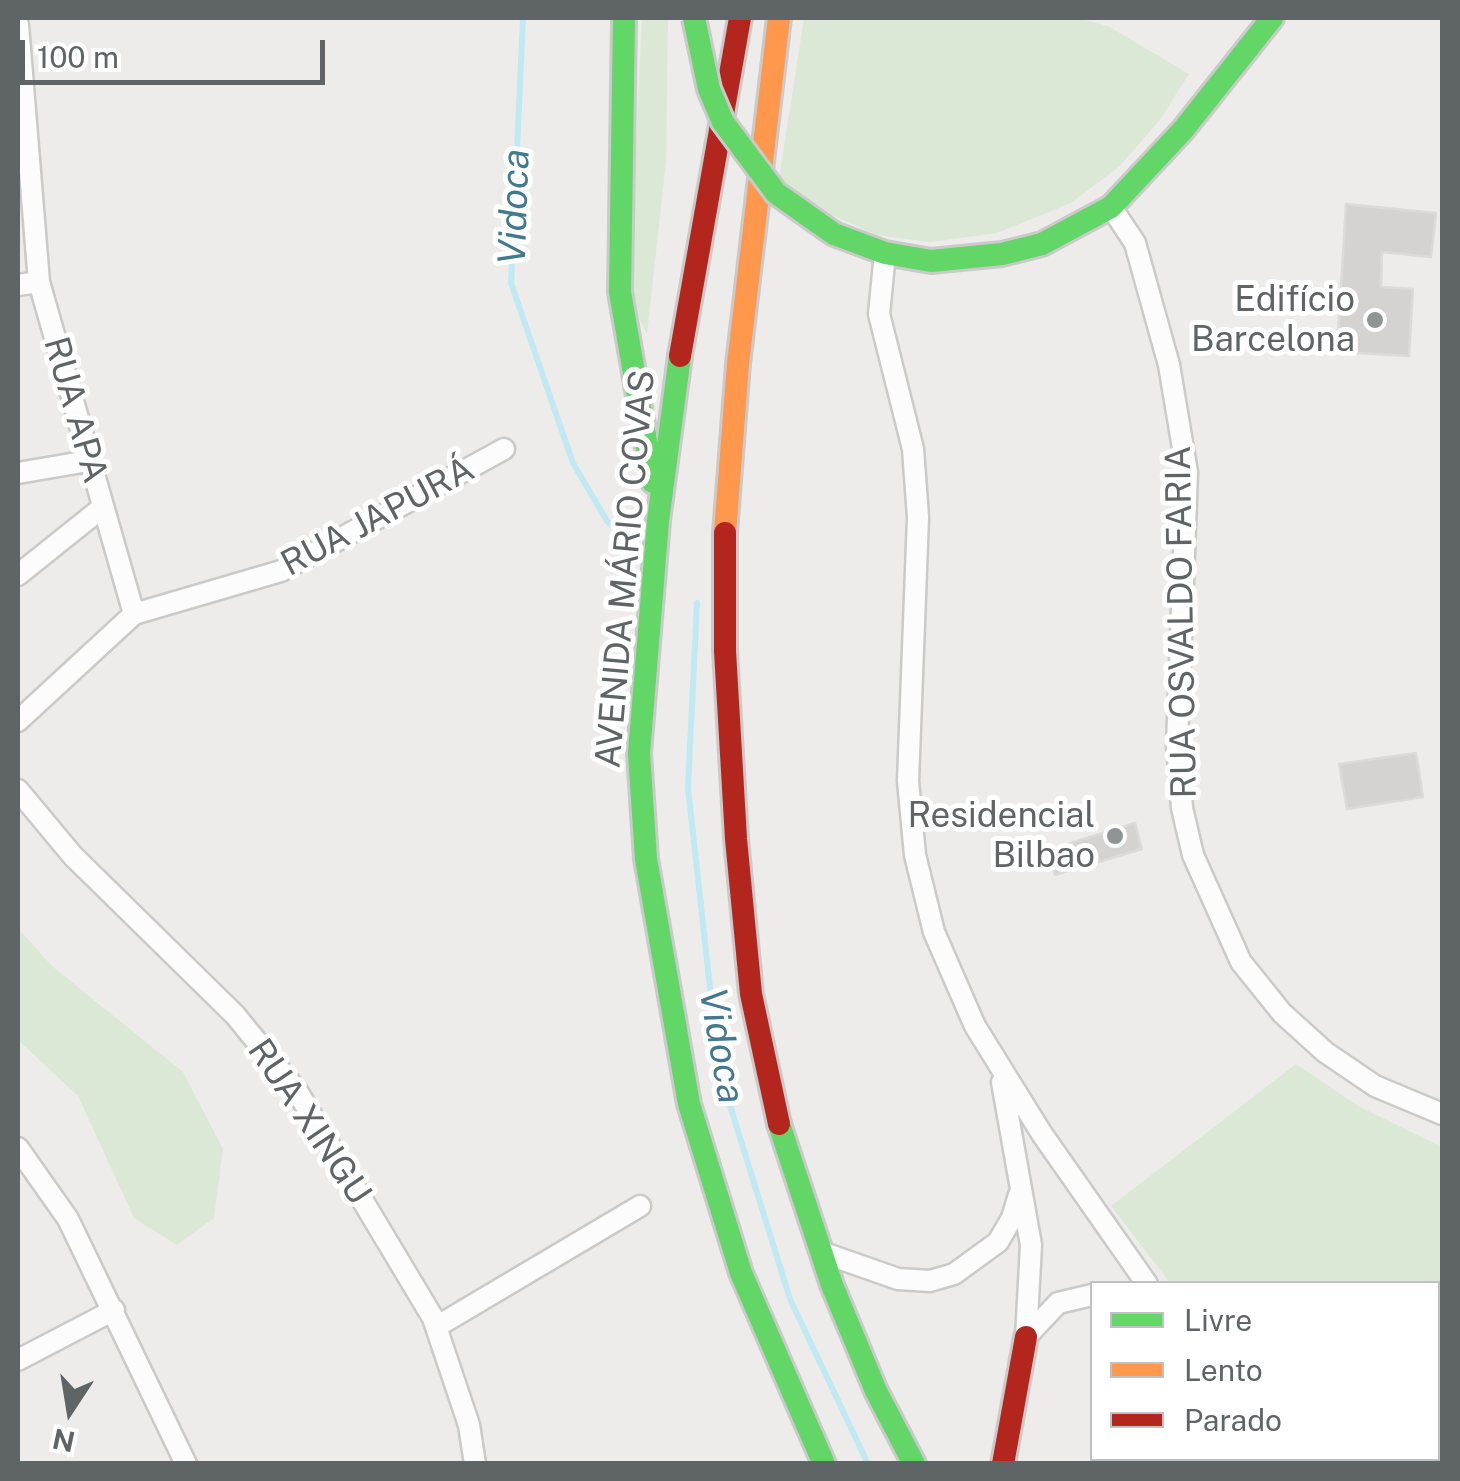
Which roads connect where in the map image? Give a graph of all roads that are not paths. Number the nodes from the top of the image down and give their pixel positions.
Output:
1 (624, 18) edge
2 (694, 18) edge
3 (740, 18) edge
4 (779, 18) edge
5 (1272, 18) edge
6 (18, 25) edge
7 (1111, 206) junction
8 (885, 253) junction
9 (28, 284) edge
10 (504, 449) dead end
11 (88, 460) junction
12 (18, 473) edge
13 (104, 507) junction
14 (658, 521) junction
15 (18, 575) edge
16 (134, 614) junction
17 (18, 721) edge
18 (18, 790) edge
19 (996, 1061) junction
20 (1442, 1114) edge
21 (18, 1148) edge
22 (1022, 1183) junction
23 (640, 1206) dead end
24 (820, 1252) junction
25 (1145, 1281) edge
26 (1090, 1295) edge
27 (114, 1310) junction
28 (436, 1327) junction
29 (1026, 1337) junction
30 (18, 1360) edge
31 (186, 1464) edge
32 (475, 1464) edge
33 (824, 1464) edge
34 (914, 1464) edge
35 (1002, 1464) edge

1 - 14 main road
2 - 8 main road, bridge
3 - 14 main road, AVENIDA MÁRIO COVAS
4 - 24 main road
5 - 7 main road
6 - 9 street, RUA APA
7 - 8 main road
7 - 20 street, RUA OSVALDO FARIA
8 - 19 street
9 - 11 street, RUA APA
10 - 16 street, RUA JAPURÁ
11 - 12 street
11 - 13 street, RUA APA
13 - 15 street
13 - 16 street, RUA APA
14 - 33 main road, AVENIDA MÁRIO COVAS
16 - 17 street
18 - 28 street, RUA XINGU
19 - 22 street
19 - 25 street
21 - 27 street
22 - 24 street
22 - 29 street
23 - 28 street
24 - 34 main road
26 - 29 street
27 - 30 street
27 - 31 street
28 - 32 street, RUA XINGU
29 - 35 main road

